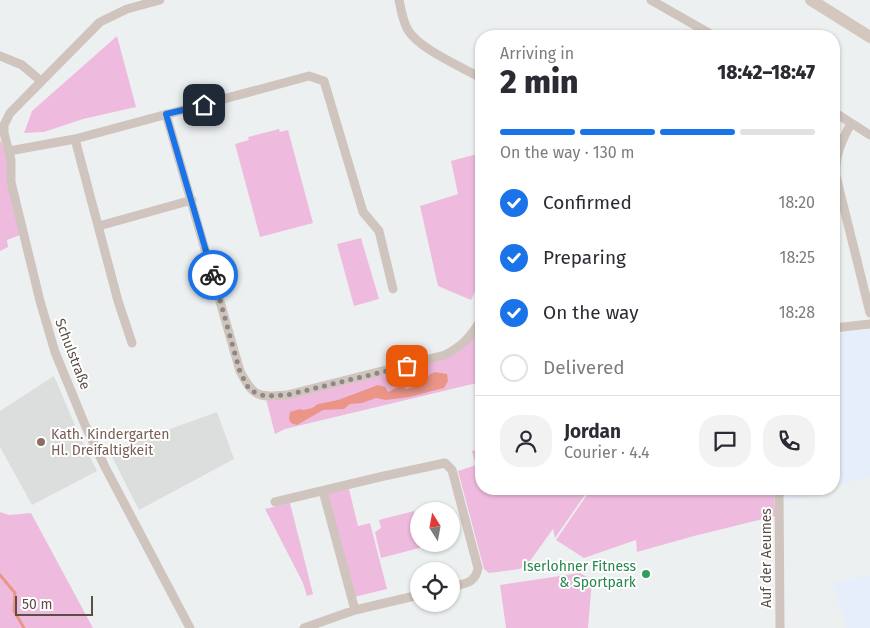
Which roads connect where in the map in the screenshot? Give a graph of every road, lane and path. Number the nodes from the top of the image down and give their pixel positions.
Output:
1 (160, 0) edge
2 (399, 0) edge
3 (651, 0) edge
4 (812, 0) edge
5 (704, 30) edge
6 (870, 37) edge
7 (0, 56) edge
8 (475, 75) edge
9 (42, 81) junction
10 (166, 114) junction
11 (840, 116) edge
12 (851, 123) junction
13 (870, 135) edge
14 (76, 139) junction
15 (840, 145) edge
16 (9, 150) junction
17 (840, 192) edge
18 (192, 200) junction
19 (99, 226) junction
20 (393, 289) dead end
21 (870, 313) edge
22 (870, 324) edge
23 (840, 327) edge
24 (475, 331) edge
25 (132, 343) dead end
26 (323, 491) junction
27 (779, 495) edge
28 (275, 502) dead end
29 (460, 585) edge
30 (410, 597) edge
31 (355, 610) junction
32 (190, 628) edge
33 (304, 628) edge
34 (780, 628) edge

1 - 9 street, Schulstraße
2 - 8 street
3 - 5 street
4 - 6 main road
7 - 9 street
9 - 16 street, Schulstraße
10 - 14 street
10 - 18 street
10 - 20 street
11 - 12 street
12 - 13 street
12 - 15 street
14 - 16 street
14 - 19 street
16 - 32 street, Schulstraße
17 - 21 street
18 - 19 street
18 - 24 street
19 - 25 street
22 - 23 street
26 - 28 street
26 - 29 street
26 - 31 street
27 - 34 street, Auf der Aeumes
30 - 31 street
31 - 33 street

